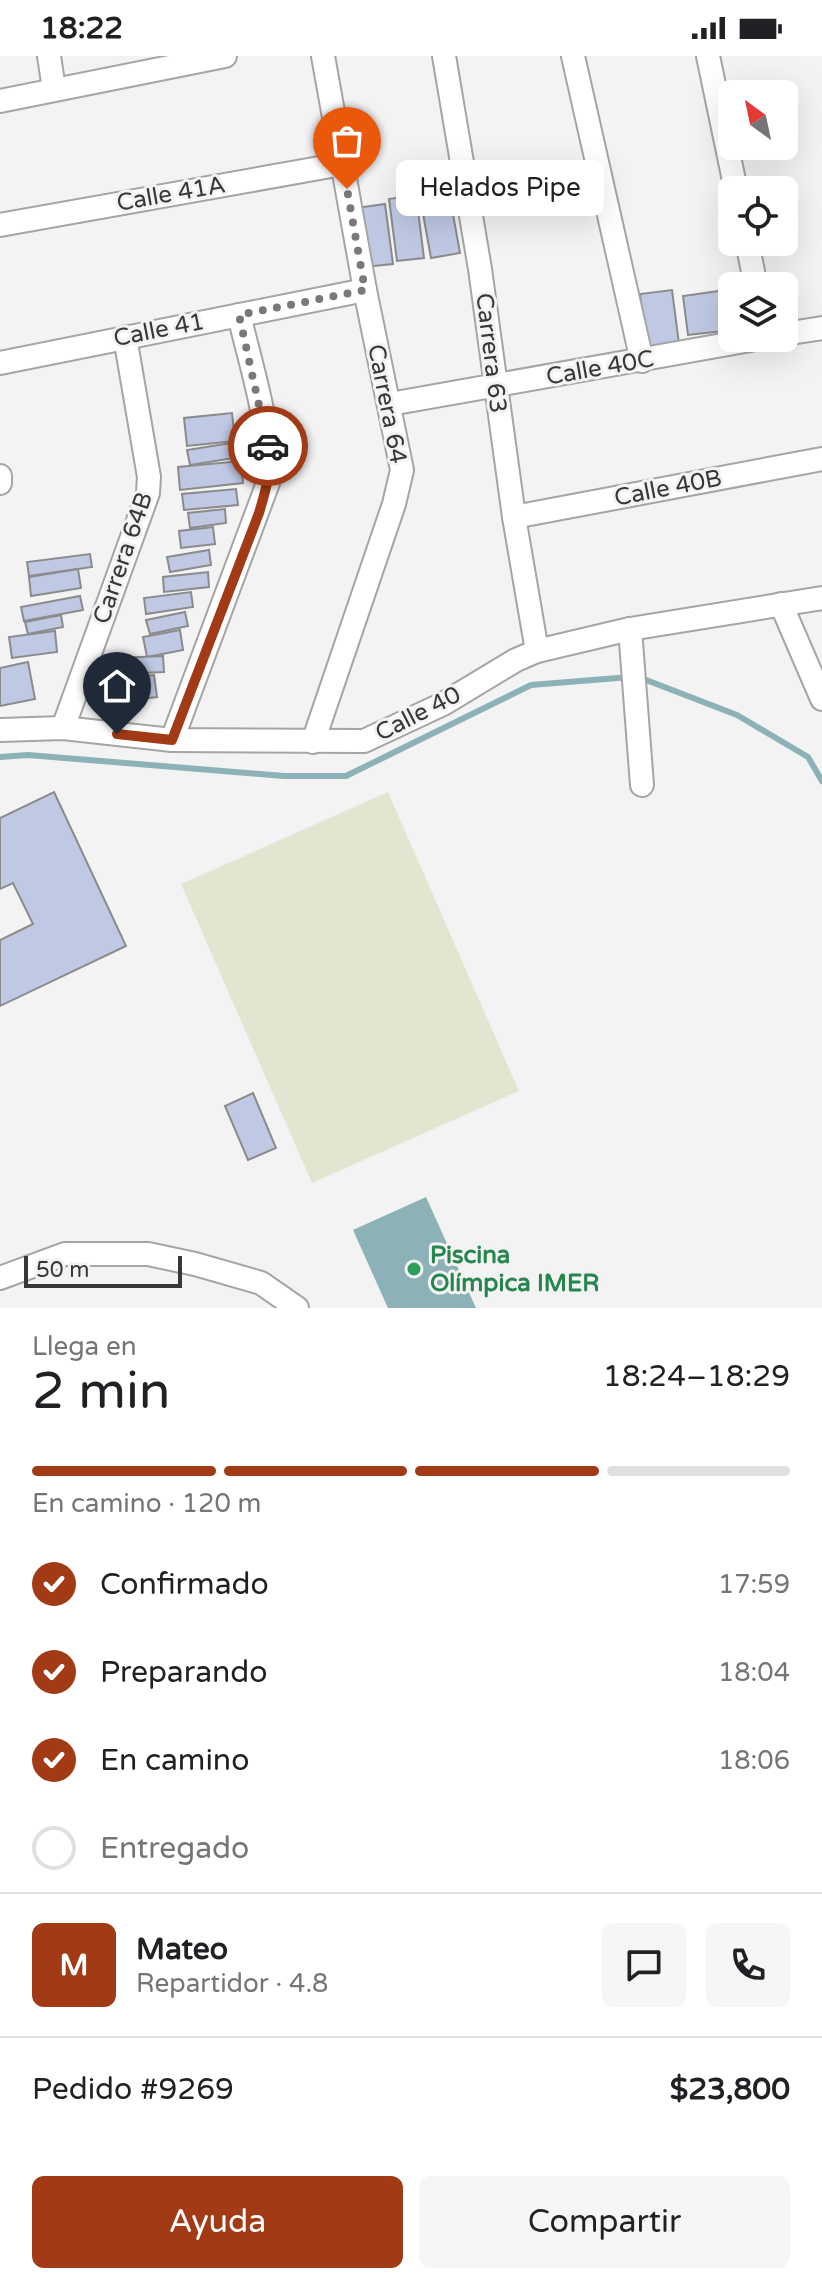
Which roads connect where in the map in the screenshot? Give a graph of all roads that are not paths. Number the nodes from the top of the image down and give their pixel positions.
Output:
1 (49, 56) edge
2 (225, 56) edge
3 (323, 56) edge
4 (444, 56) edge
5 (573, 56) edge
6 (708, 56) edge
7 (150, 63) edge
8 (54, 89) junction
9 (0, 101) edge
10 (342, 164) junction
11 (733, 176) edge
12 (0, 225) edge
13 (365, 290) junction
14 (239, 315) junction
15 (822, 328) edge
16 (798, 332) edge
17 (125, 337) junction
18 (718, 346) edge
19 (642, 361) junction
20 (0, 363) edge
21 (495, 387) junction
22 (390, 404) junction
23 (822, 459) edge
24 (514, 517) junction
25 (822, 598) edge
26 (781, 604) junction
27 (632, 638) junction
28 (537, 651) junction
29 (822, 699) edge
30 (63, 728) junction
31 (0, 730) edge
32 (172, 740) junction
33 (313, 742) junction
34 (642, 785) dead end
35 (0, 1278) edge
36 (297, 1308) edge

1 - 8 street
2 - 7 street
3 - 10 street, Carrera 64
4 - 21 street, Carrera 63
5 - 19 street
6 - 11 street
7 - 8 street
8 - 9 street
10 - 12 street, Calle 41A
10 - 13 street, Carrera 64
13 - 14 street, Calle 41
13 - 22 street, Carrera 64
14 - 17 street, Calle 41
14 - 32 street
15 - 16 street
17 - 20 street, Calle 41
17 - 30 street, Carrera 64B
18 - 19 street, Calle 40C
19 - 21 street, Calle 40C
21 - 22 street, Calle 40C
21 - 24 street, Carrera 63
22 - 33 street, Carrera 64
23 - 24 street, Calle 40B
24 - 28 street, Carrera 63
25 - 26 street, Calle 40
26 - 27 street, Calle 40
26 - 29 street
27 - 28 street, Calle 40
27 - 34 street
28 - 33 street, Calle 40
30 - 31 street, Calle 40
30 - 32 street, Calle 40
32 - 33 street, Calle 40
35 - 36 street

